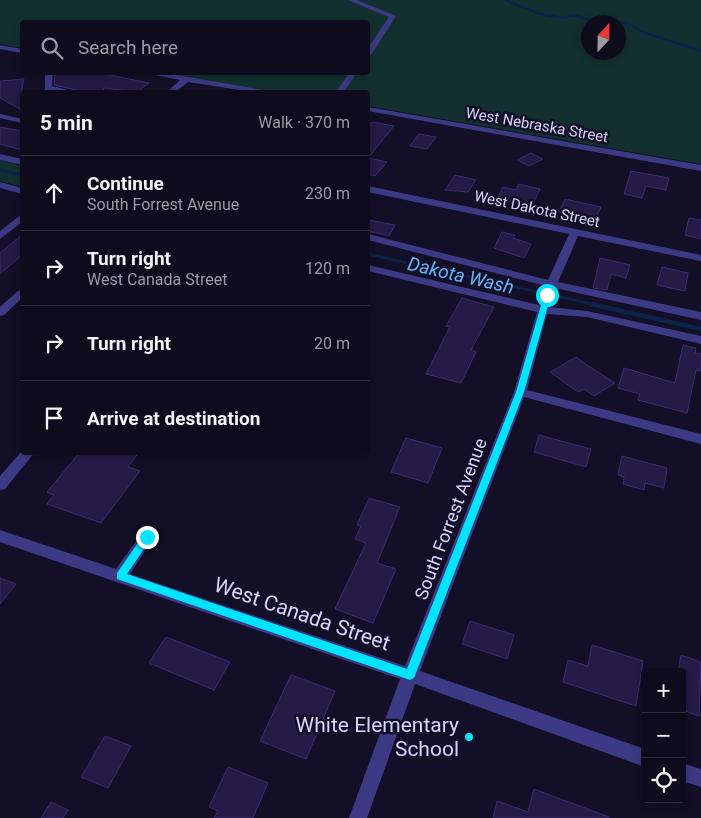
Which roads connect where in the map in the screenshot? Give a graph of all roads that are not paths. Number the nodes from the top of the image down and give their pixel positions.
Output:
1 (351, 0) edge
2 (2, 49) edge
3 (370, 50) edge
4 (20, 51) edge
5 (49, 75) edge
6 (158, 75) edge
7 (352, 75) edge
8 (185, 80) junction
9 (60, 90) edge
10 (173, 90) edge
11 (250, 90) edge
12 (341, 90) edge
13 (370, 110) edge
14 (0, 116) edge
15 (20, 120) edge
16 (0, 157) edge
17 (20, 162) edge
18 (701, 168) edge
19 (0, 185) edge
20 (370, 189) edge
21 (20, 190) edge
22 (20, 219) edge
23 (575, 232) junction
24 (0, 235) edge
25 (370, 238) edge
26 (701, 258) edge
27 (370, 268) edge
28 (552, 284) junction
29 (20, 295) edge
30 (543, 310) junction
31 (0, 313) edge
32 (701, 316) edge
33 (701, 340) edge
34 (520, 392) junction
35 (701, 439) edge
36 (26, 455) edge
37 (0, 485) edge
38 (0, 536) edge
39 (147, 537) dead end
40 (120, 576) junction
41 (410, 675) junction
42 (641, 757) edge
43 (686, 773) edge
44 (701, 778) edge
45 (358, 818) edge

1 - 3 street
2 - 4 street
5 - 9 street
6 - 8 street
7 - 12 street
8 - 10 street
8 - 11 street
13 - 18 street, West Nebraska Street
14 - 15 street
16 - 17 street
19 - 21 street
20 - 23 street, West Dakota Street
22 - 24 street
23 - 26 street, West Dakota Street
23 - 28 street, South Forrest Avenue
25 - 28 street
27 - 30 street
28 - 30 street, South Forrest Avenue
28 - 32 street
29 - 31 street
30 - 33 street
30 - 34 street, South Forrest Avenue
34 - 35 street
34 - 41 street, South Forrest Avenue
36 - 37 street
38 - 40 street, West Canada Street
39 - 40 street
40 - 41 street, West Canada Street
41 - 42 street, West Canada Street
41 - 45 street, South Forrest Avenue
43 - 44 street

